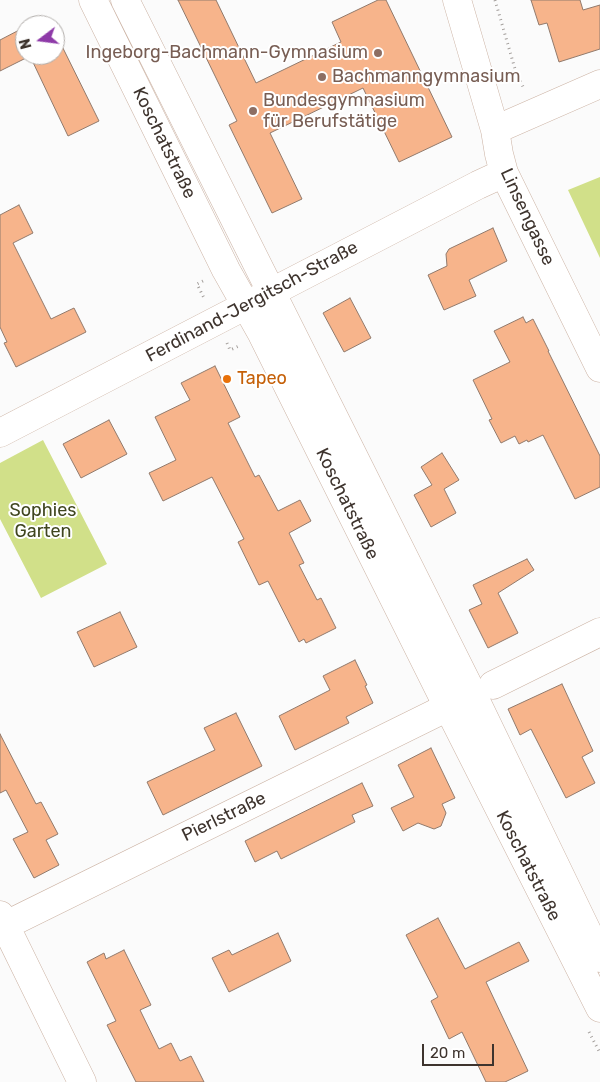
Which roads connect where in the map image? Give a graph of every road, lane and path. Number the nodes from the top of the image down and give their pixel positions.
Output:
1 (93, 0) edge
2 (125, 0) edge
3 (457, 0) edge
4 (495, 0) edge
5 (600, 84) edge
6 (535, 112) junction
7 (495, 130) junction
8 (504, 173) junction
9 (205, 280) dead end
10 (271, 292) junction
11 (207, 303) dead end
12 (246, 305) junction
13 (226, 341) dead end
14 (244, 343) dead end
15 (600, 368) edge
16 (0, 433) edge
17 (600, 632) edge
18 (493, 685) dead end
19 (448, 708) junction
20 (2, 923) edge
21 (600, 958) edge
22 (600, 1008) edge
23 (82, 1082) edge

1 - 12 main road, Koschatstraße
2 - 10 main road, Koschatstraße
3 - 7 main road, Linsengasse
4 - 6 path
5 - 6 main road
6 - 7 main road
7 - 8 main road, Linsengasse
8 - 10 main road, Ferdinand-Jergitsch-Straße
8 - 15 main road, Linsengasse
9 - 11 path
10 - 12 main road, Ferdinand-Jergitsch-Straße
10 - 21 main road, Koschatstraße
12 - 16 main road, Ferdinand-Jergitsch-Straße
12 - 19 main road, Koschatstraße
13 - 14 path
17 - 18 main road
19 - 20 main road, Pierlstraße
19 - 22 main road, Koschatstraße
20 - 23 main road

